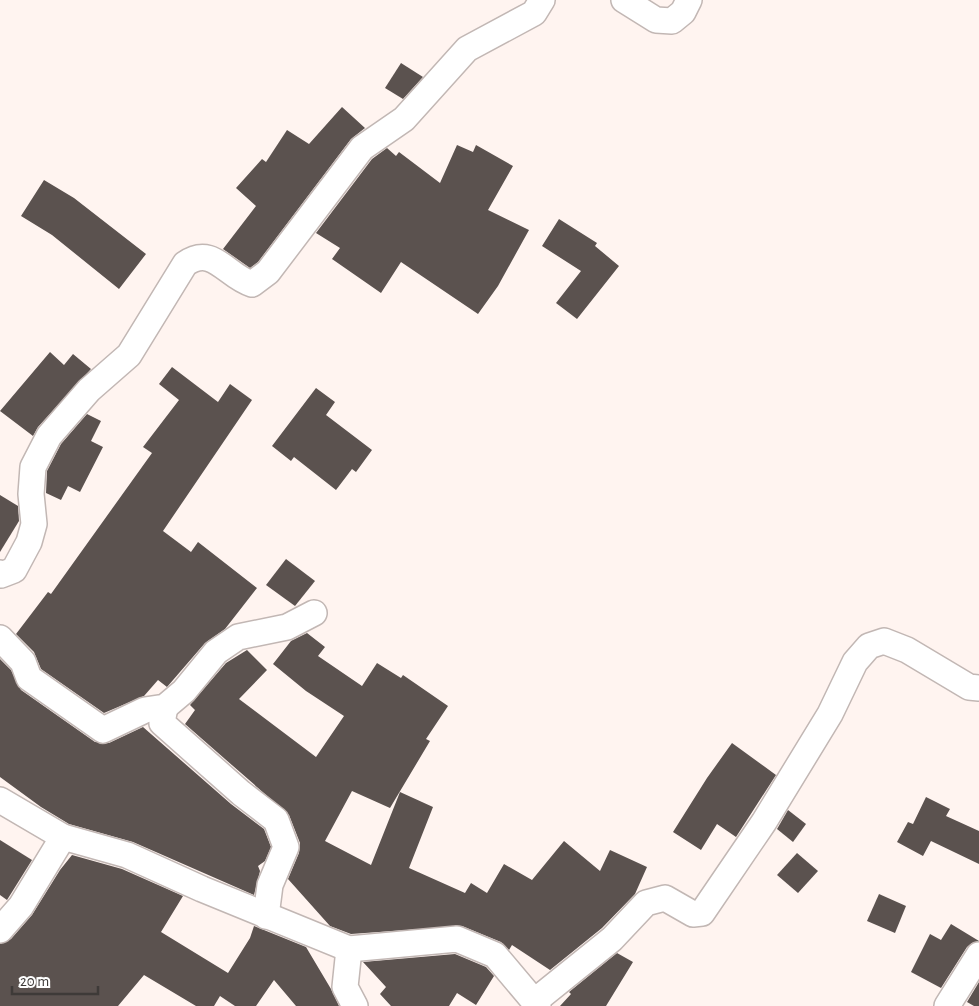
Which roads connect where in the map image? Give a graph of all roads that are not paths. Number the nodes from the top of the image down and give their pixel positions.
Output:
1 (542, 0) edge
2 (624, 0) edge
3 (689, 0) edge
4 (0, 575) edge
5 (314, 613) dead end
6 (0, 638) edge
7 (979, 688) edge
8 (165, 707) junction
9 (0, 800) edge
10 (64, 837) junction
11 (266, 916) junction
12 (0, 930) edge
13 (349, 949) junction
14 (979, 955) edge
15 (537, 1003) edge
16 (355, 1006) edge
17 (946, 1006) edge

1 - 4 street
2 - 3 street
5 - 8 street
6 - 8 street
7 - 15 street
8 - 11 street
9 - 10 street
10 - 11 street
10 - 12 street
11 - 13 street
13 - 15 street
13 - 16 street
14 - 17 street

